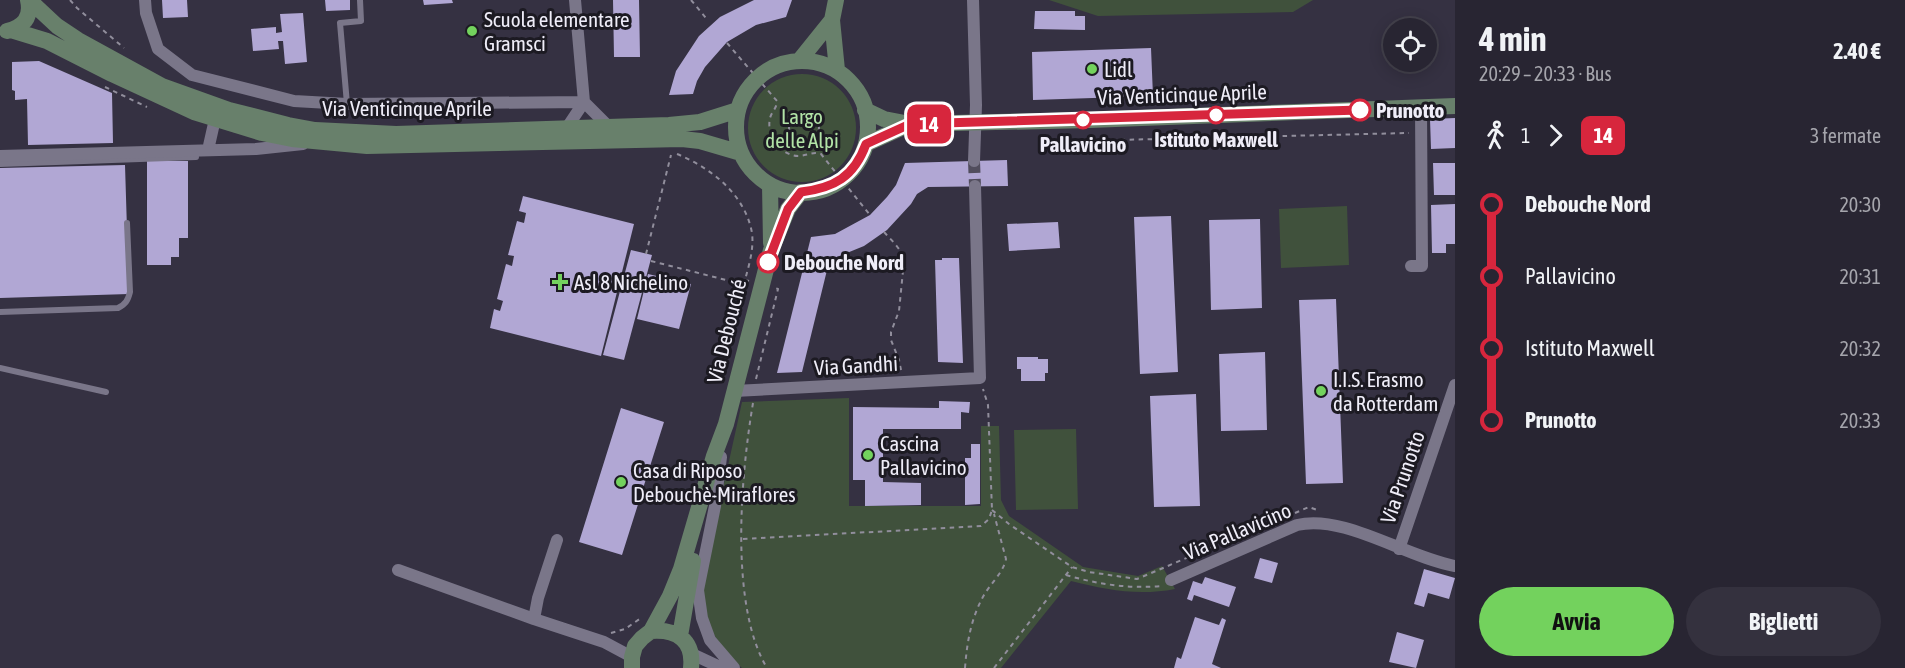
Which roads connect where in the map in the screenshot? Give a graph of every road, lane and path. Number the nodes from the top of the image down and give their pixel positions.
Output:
1 (28, 0) edge
2 (145, 0) edge
3 (360, 0) edge
4 (575, 0) edge
5 (691, 0) edge
6 (836, 0) edge
7 (976, 2) edge
8 (706, 18) dead end
9 (832, 20) junction
10 (4, 32) edge
11 (727, 43) dead end
12 (799, 61) junction
13 (837, 70) junction
14 (584, 102) junction
15 (347, 104) junction
16 (1455, 106) edge
17 (1421, 107) junction
18 (738, 110) junction
19 (865, 110) junction
20 (215, 119) junction
21 (975, 123) junction
22 (910, 124) junction
23 (609, 127) junction
24 (566, 129) junction
25 (1421, 133) junction
26 (790, 135) junction
27 (316, 142) junction
28 (776, 144) junction
29 (866, 144) junction
30 (201, 150) junction
31 (1068, 151) dead end
32 (741, 153) junction
33 (0, 156) edge
34 (974, 161) tunnel mouth
35 (0, 164) edge
36 (770, 185) junction
37 (975, 186) tunnel mouth
38 (801, 192) junction
39 (870, 215) dead end
40 (127, 223) dead end
41 (884, 232) dead end
42 (771, 250) junction
43 (646, 254) dead end
44 (651, 261) dead end
45 (1411, 266) dead end
46 (745, 280) dead end
47 (730, 281) dead end
48 (778, 289) dead end
49 (0, 312) edge
50 (0, 368) edge
51 (980, 378) junction
52 (901, 382) junction
53 (1455, 385) edge
54 (755, 389) junction
55 (734, 391) junction
56 (106, 392) dead end
57 (726, 424) junction
58 (721, 457) junction
59 (992, 510) junction
60 (994, 514) junction
61 (743, 539) junction
62 (557, 540) dead end
63 (1399, 549) junction
64 (1455, 566) edge
65 (1072, 567) junction
66 (398, 570) dead end
67 (1089, 572) dead end
68 (1066, 575) junction
69 (1171, 580) joint
70 (534, 619) junction
71 (650, 623) junction
72 (680, 636) junction
73 (606, 637) junction
74 (634, 656) edge
75 (692, 661) edge
76 (722, 668) edge
77 (734, 668) edge
78 (767, 668) edge
79 (965, 668) edge
80 (994, 668) edge

1 - 10 main road
1 - 24 main road, Via Venticinque Aprile
2 - 15 street
3 - 15 lane
4 - 14 street
5 - 8 path
6 - 9 main road
7 - 21 street
9 - 12 main road
9 - 13 main road
10 - 20 main road, Via Venticinque Aprile
11 - 28 path
12 - 13 main road
12 - 18 main road
13 - 19 main road
14 - 15 street
14 - 23 street
14 - 24 street
16 - 17 main road, Via Venticinque Aprile
17 - 21 main road, Via Venticinque Aprile
17 - 25 street
18 - 23 main road, Via Venticinque Aprile
18 - 32 main road
19 - 22 main road, Via Venticinque Aprile
19 - 29 main road
20 - 27 main road, Via Venticinque Aprile
20 - 30 street
21 - 22 main road, Via Venticinque Aprile
21 - 34 street
22 - 29 main road, Via Venticinque Aprile
23 - 24 main road, Via Venticinque Aprile
25 - 31 path
25 - 45 street
26 - 26 path
26 - 28 path
27 - 30 street, Via Venticinque Aprile
27 - 32 main road, Via Venticinque Aprile
28 - 39 path
29 - 38 main road
30 - 33 street, Via Venticinque Aprile
30 - 35 lane
32 - 36 main road
36 - 38 main road
36 - 42 main road, Via Debouché
37 - 51 street
38 - 42 main road, Via Debouché
40 - 49 lane
41 - 52 path
42 - 55 main road, Via Debouché
43 - 46 path
44 - 47 path
48 - 54 path
50 - 56 lane
51 - 52 street, Via Gandhi
51 - 59 path
52 - 54 street, Via Gandhi
53 - 63 street, Via Prunotto
54 - 55 street, Via Gandhi
54 - 61 path
55 - 57 main road, Via Debouché
57 - 58 main road, Via Debouché
57 - 71 main road, Via Debouché
58 - 72 main road, Via Debouché
58 - 77 street
59 - 60 path
59 - 61 path
60 - 65 path
60 - 79 path
61 - 78 path
62 - 70 street
63 - 64 street, Via Pallavicino
63 - 69 street, Via Pallavicino
65 - 67 path
65 - 68 path
66 - 70 street
68 - 69 path
68 - 80 path
70 - 73 street
71 - 72 main road
71 - 73 path
71 - 74 main road, Via Debouché
72 - 75 main road
73 - 74 street
75 - 76 street

